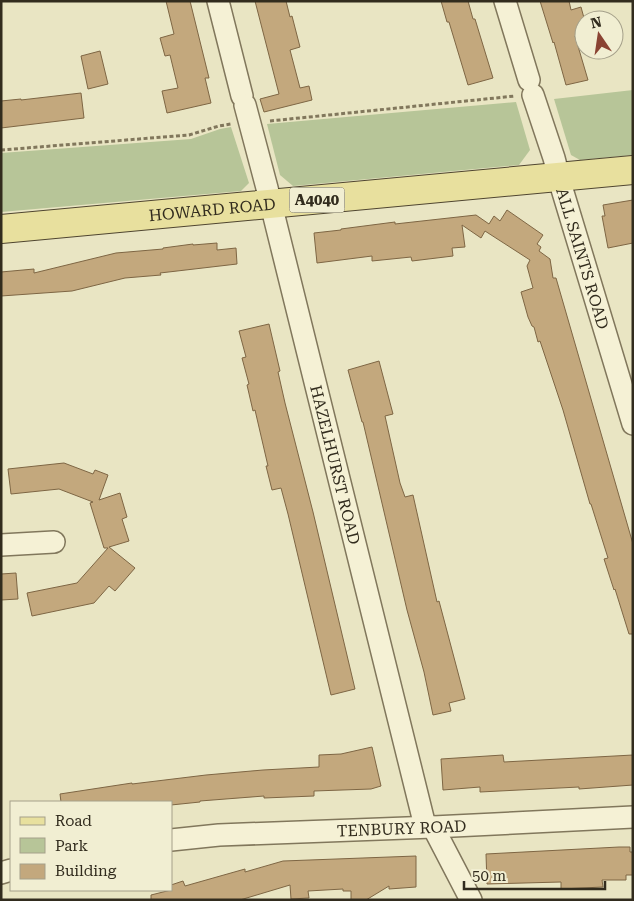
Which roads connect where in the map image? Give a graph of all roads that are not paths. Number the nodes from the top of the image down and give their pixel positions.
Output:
1 (218, 1) edge
2 (505, 1) edge
3 (633, 170) edge
4 (558, 176) junction
5 (271, 204) junction
6 (1, 229) edge
7 (633, 424) edge
8 (54, 542) dead end
9 (1, 545) edge
10 (633, 816) edge
11 (429, 826) junction
12 (172, 840) edge
13 (471, 900) edge

1 - 5 street, HAZELHURST ROAD
2 - 4 street, ALL SAINTS ROAD
3 - 4 main road, HOWARD ROAD / A4040
4 - 5 main road, HOWARD ROAD / A4040
4 - 7 street, ALL SAINTS ROAD
5 - 6 main road, HOWARD ROAD / A4040
5 - 11 street, HAZELHURST ROAD
8 - 9 street
10 - 11 street, TENBURY ROAD
11 - 12 street, TENBURY ROAD
11 - 13 street, HAZELHURST ROAD

